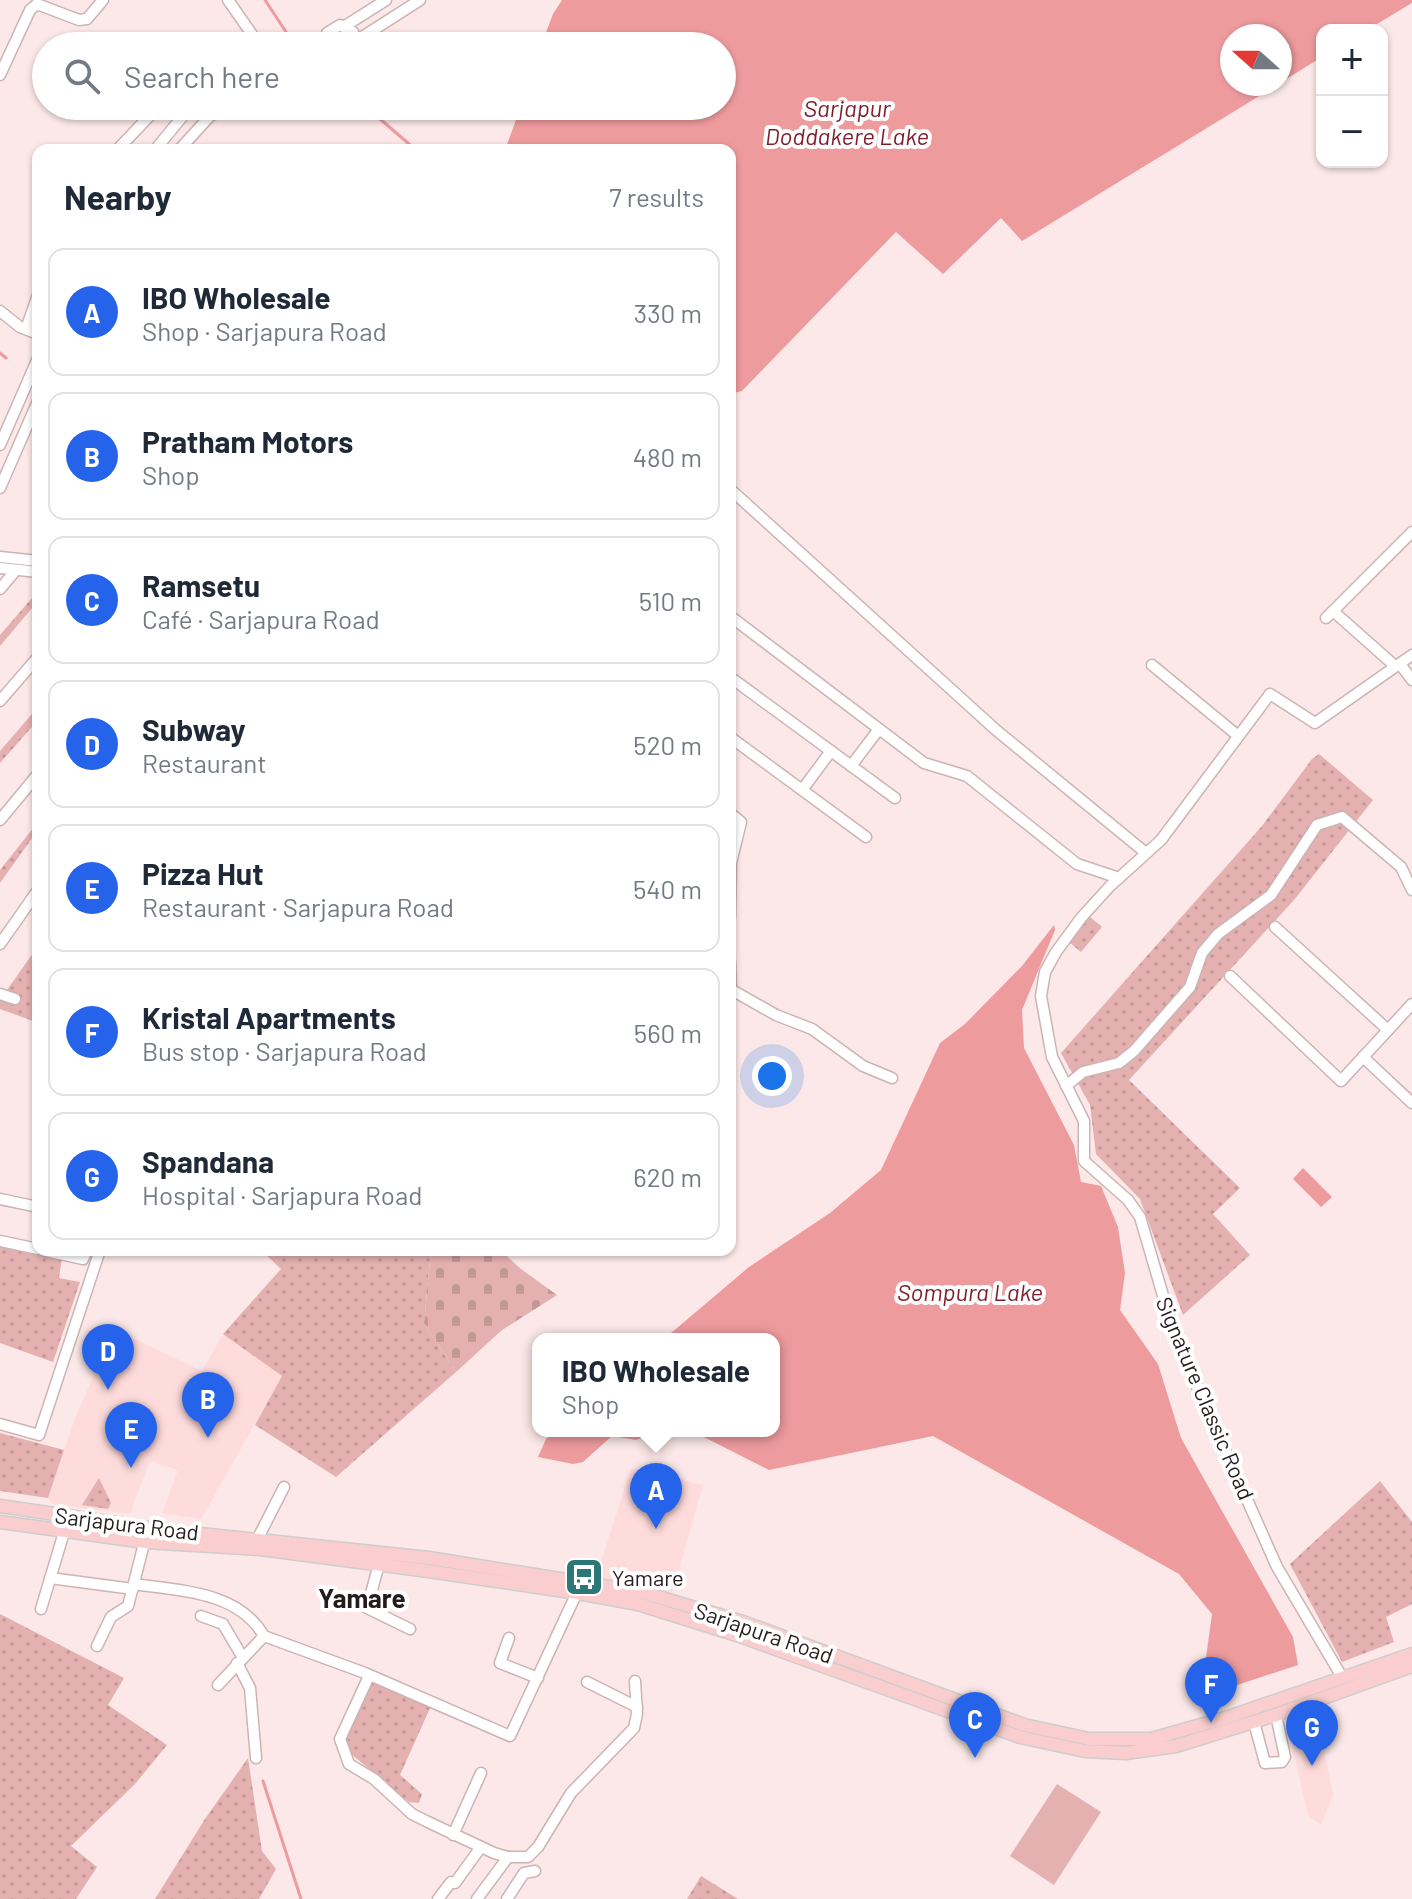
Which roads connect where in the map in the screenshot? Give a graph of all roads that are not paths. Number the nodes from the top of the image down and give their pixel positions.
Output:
1 (103, 0) edge
2 (228, 0) edge
3 (386, 0) edge
4 (420, 0) edge
5 (345, 26) junction
6 (250, 32) edge
7 (330, 32) edge
8 (353, 32) edge
9 (373, 32) edge
10 (0, 75) edge
11 (146, 120) edge
12 (180, 120) edge
13 (206, 120) edge
14 (164, 139) junction
15 (123, 144) edge
16 (160, 144) edge
17 (168, 144) edge
18 (184, 144) edge
19 (0, 311) edge
20 (32, 312) edge
21 (26, 329) junction
22 (32, 332) edge
23 (32, 372) edge
24 (32, 415) edge
25 (0, 445) edge
26 (0, 488) edge
27 (736, 494) edge
28 (1412, 532) edge
29 (0, 557) edge
30 (32, 560) edge
31 (0, 568) edge
32 (16, 570) junction
33 (32, 571) edge
34 (0, 589) edge
35 (736, 621) edge
36 (1412, 655) edge
37 (32, 664) edge
38 (1152, 665) dead end
39 (1398, 665) junction
40 (1412, 680) edge
41 (736, 681) edge
42 (0, 701) edge
43 (879, 729) junction
44 (1237, 735) junction
45 (736, 741) edge
46 (831, 751) junction
47 (851, 766) junction
48 (32, 781) edge
49 (802, 790) junction
50 (895, 798) dead end
51 (736, 818) edge
52 (0, 820) edge
53 (866, 837) dead end
54 (736, 842) edge
55 (1146, 853) junction
56 (1119, 878) junction
57 (1412, 890) edge
58 (32, 899) edge
59 (1275, 927) dead end
60 (0, 944) edge
61 (1230, 976) dead end
62 (736, 992) edge
63 (0, 994) edge
64 (15, 999) dead end
65 (1412, 1004) edge
66 (1388, 1030) junction
67 (1363, 1057) junction
68 (892, 1078) dead end
69 (1066, 1086) junction
70 (1412, 1103) edge
71 (0, 1199) edge
72 (32, 1206) edge
73 (0, 1241) edge
74 (32, 1248) edge
75 (98, 1256) edge
76 (0, 1424) edge
77 (284, 1487) dead end
78 (0, 1506) edge
79 (0, 1522) edge
80 (148, 1528) junction
81 (65, 1529) junction
82 (258, 1538) junction
83 (145, 1542) junction
84 (379, 1564) junction
85 (50, 1578) junction
86 (133, 1586) junction
87 (580, 1587) junction
88 (41, 1609) dead end
89 (201, 1616) dead end
90 (410, 1629) dead end
91 (264, 1636) junction
92 (509, 1638) dead end
93 (97, 1646) dead end
94 (1412, 1654) edge
95 (240, 1661) junction
96 (1412, 1666) edge
97 (369, 1676) junction
98 (1342, 1677) junction
99 (538, 1678) junction
100 (635, 1681) dead end
101 (587, 1682) dead end
102 (218, 1685) dead end
103 (637, 1707) junction
104 (1276, 1715) junction
105 (1254, 1722) junction
106 (1224, 1725) junction
107 (256, 1758) dead end
108 (481, 1773) dead end
109 (453, 1835) junction
110 (481, 1847) junction
111 (508, 1857) junction
112 (535, 1871) dead end
113 (438, 1899) edge
114 (477, 1899) edge
115 (507, 1899) edge

1 - 10 street
2 - 6 street
3 - 5 street
4 - 9 street
5 - 7 street
5 - 8 street
11 - 15 street
12 - 14 street
13 - 18 street
14 - 16 street
14 - 17 street
19 - 21 street
20 - 21 street
21 - 22 street
23 - 25 street
24 - 26 street
27 - 55 street
28 - 39 street
29 - 30 street
31 - 32 street
32 - 33 street
32 - 34 street
35 - 43 street
36 - 39 street
37 - 42 street
38 - 44 street
39 - 40 street
39 - 44 street, Signature Classic Road
41 - 46 street
43 - 47 street
43 - 56 street
44 - 55 street, Signature Classic Road
45 - 49 street
46 - 47 street
46 - 49 street
47 - 50 street
48 - 52 street
49 - 53 street
51 - 54 street
55 - 56 street, Signature Classic Road
56 - 69 street, Signature Classic Road
57 - 69 street
58 - 60 street
59 - 66 street
61 - 67 street
62 - 68 street
63 - 64 street
65 - 66 street
66 - 67 street
67 - 70 street
69 - 98 street, Signature Classic Road
71 - 72 street
73 - 74 street
75 - 76 street
77 - 82 street
78 - 80 main road, Sarjapura Road
79 - 81 main road, Sarjapura Road
80 - 82 main road, Sarjapura Road
80 - 83 street
81 - 83 main road, Sarjapura Road
81 - 85 street
82 - 87 main road, Sarjapura Road
83 - 84 main road, Sarjapura Road
83 - 86 street
84 - 87 main road, Sarjapura Road
84 - 90 street
85 - 86 street
85 - 88 street
86 - 91 street
86 - 93 street
87 - 99 street
87 - 106 main road, Sarjapura Road
89 - 95 street
91 - 95 street
91 - 97 street
92 - 99 street
94 - 98 main road, Sarjapura Road
95 - 102 street
95 - 107 street
96 - 104 main road, Sarjapura Road
97 - 99 street
97 - 109 street
98 - 106 main road, Sarjapura Road
100 - 103 street
101 - 103 street
103 - 111 street
104 - 105 main road, Sarjapura Road
104 - 105 street
105 - 106 main road, Sarjapura Road
108 - 109 street
109 - 110 street
110 - 111 street
110 - 113 street
111 - 114 street
112 - 115 street

